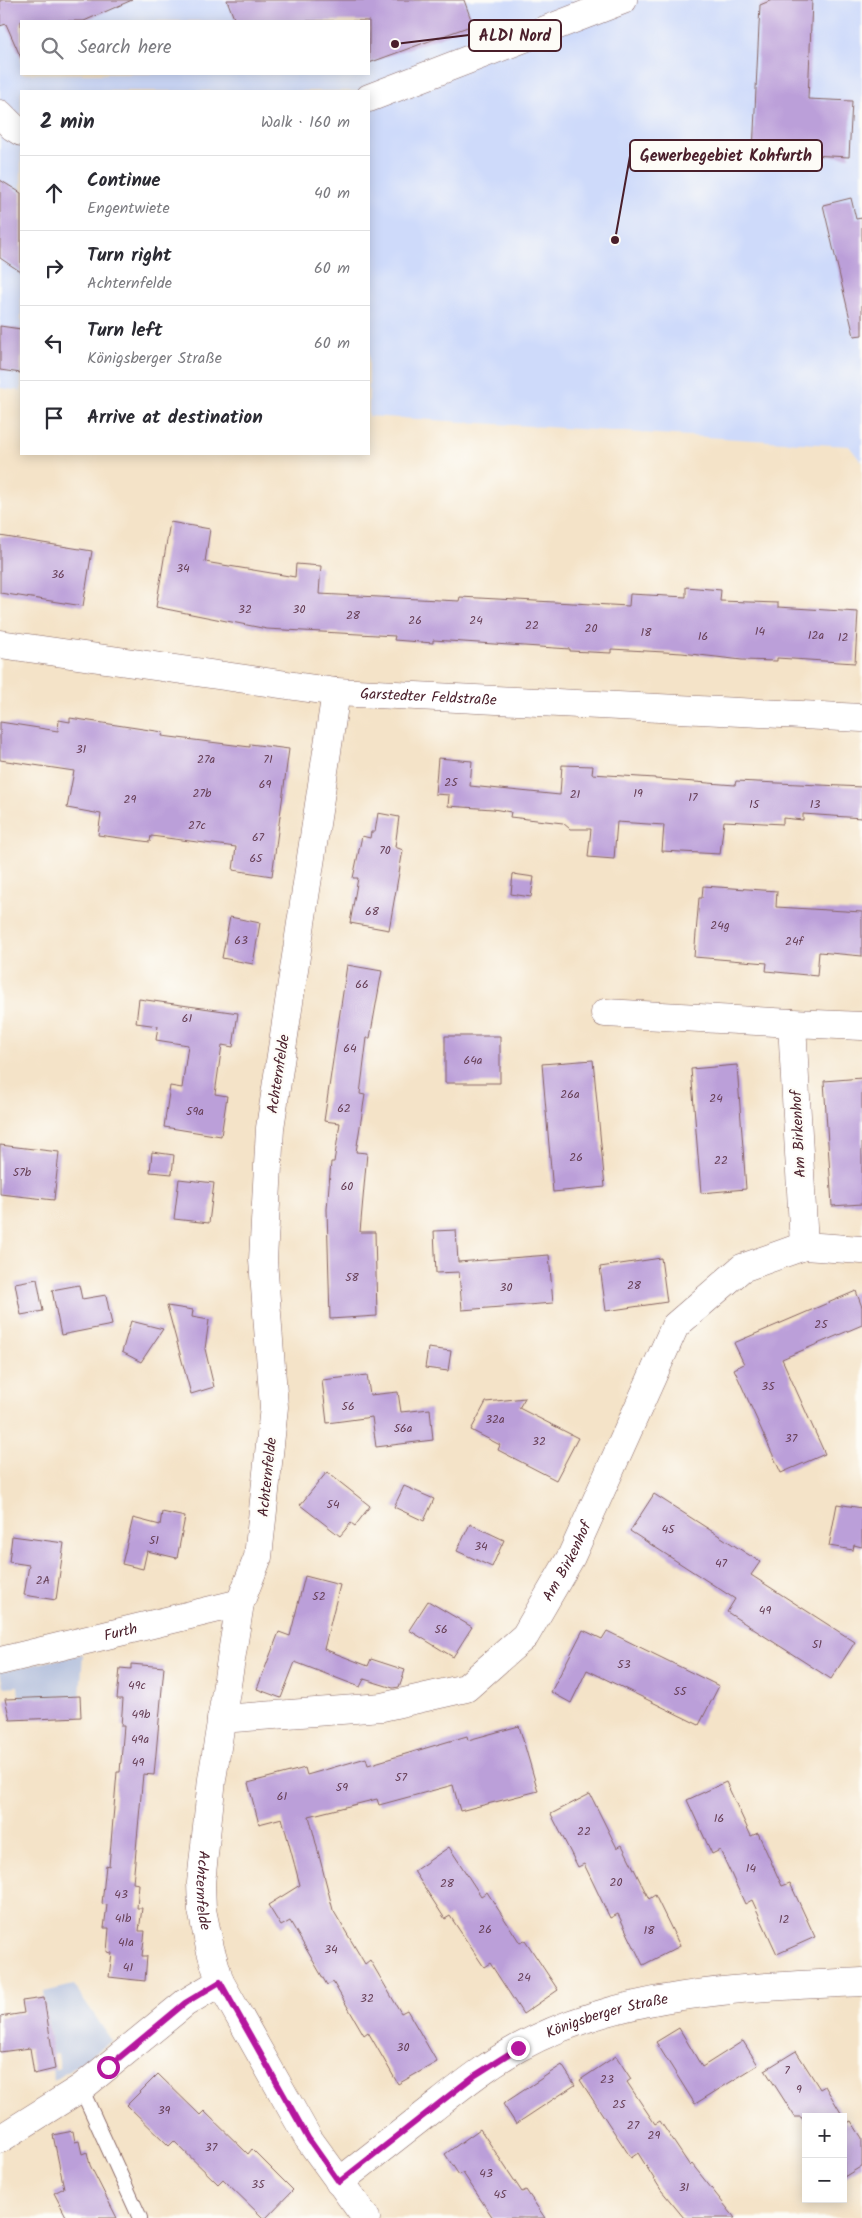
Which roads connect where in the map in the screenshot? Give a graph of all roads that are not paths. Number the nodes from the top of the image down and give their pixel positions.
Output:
1 (624, 0) edge
2 (370, 98) edge
3 (0, 114) edge
4 (20, 131) edge
5 (0, 644) edge
6 (336, 692) junction
7 (862, 718) edge
8 (604, 1013) dead end
9 (792, 1022) junction
10 (862, 1026) edge
11 (804, 1246) junction
12 (862, 1250) edge
13 (240, 1603) junction
14 (0, 1662) edge
15 (221, 1719) junction
16 (220, 1982) junction
17 (862, 1982) edge
18 (82, 2088) junction
19 (0, 2139) edge
20 (339, 2182) junction
21 (140, 2218) edge
22 (366, 2218) edge

1 - 2 street
3 - 4 street
5 - 6 street, Garstedter Feldstraße
6 - 7 street, Garstedter Feldstraße
6 - 13 street, Achternfelde
8 - 9 street
9 - 10 street
9 - 11 street, Am Birkenhof
11 - 12 street, Am Birkenhof
11 - 15 street, Am Birkenhof
13 - 14 street, Furth
13 - 15 street, Achternfelde
15 - 16 street, Achternfelde
16 - 18 street
16 - 20 street, Achternfelde
17 - 20 street, Königsberger Straße
18 - 19 street
18 - 21 lane
20 - 22 street, Achternfelde

